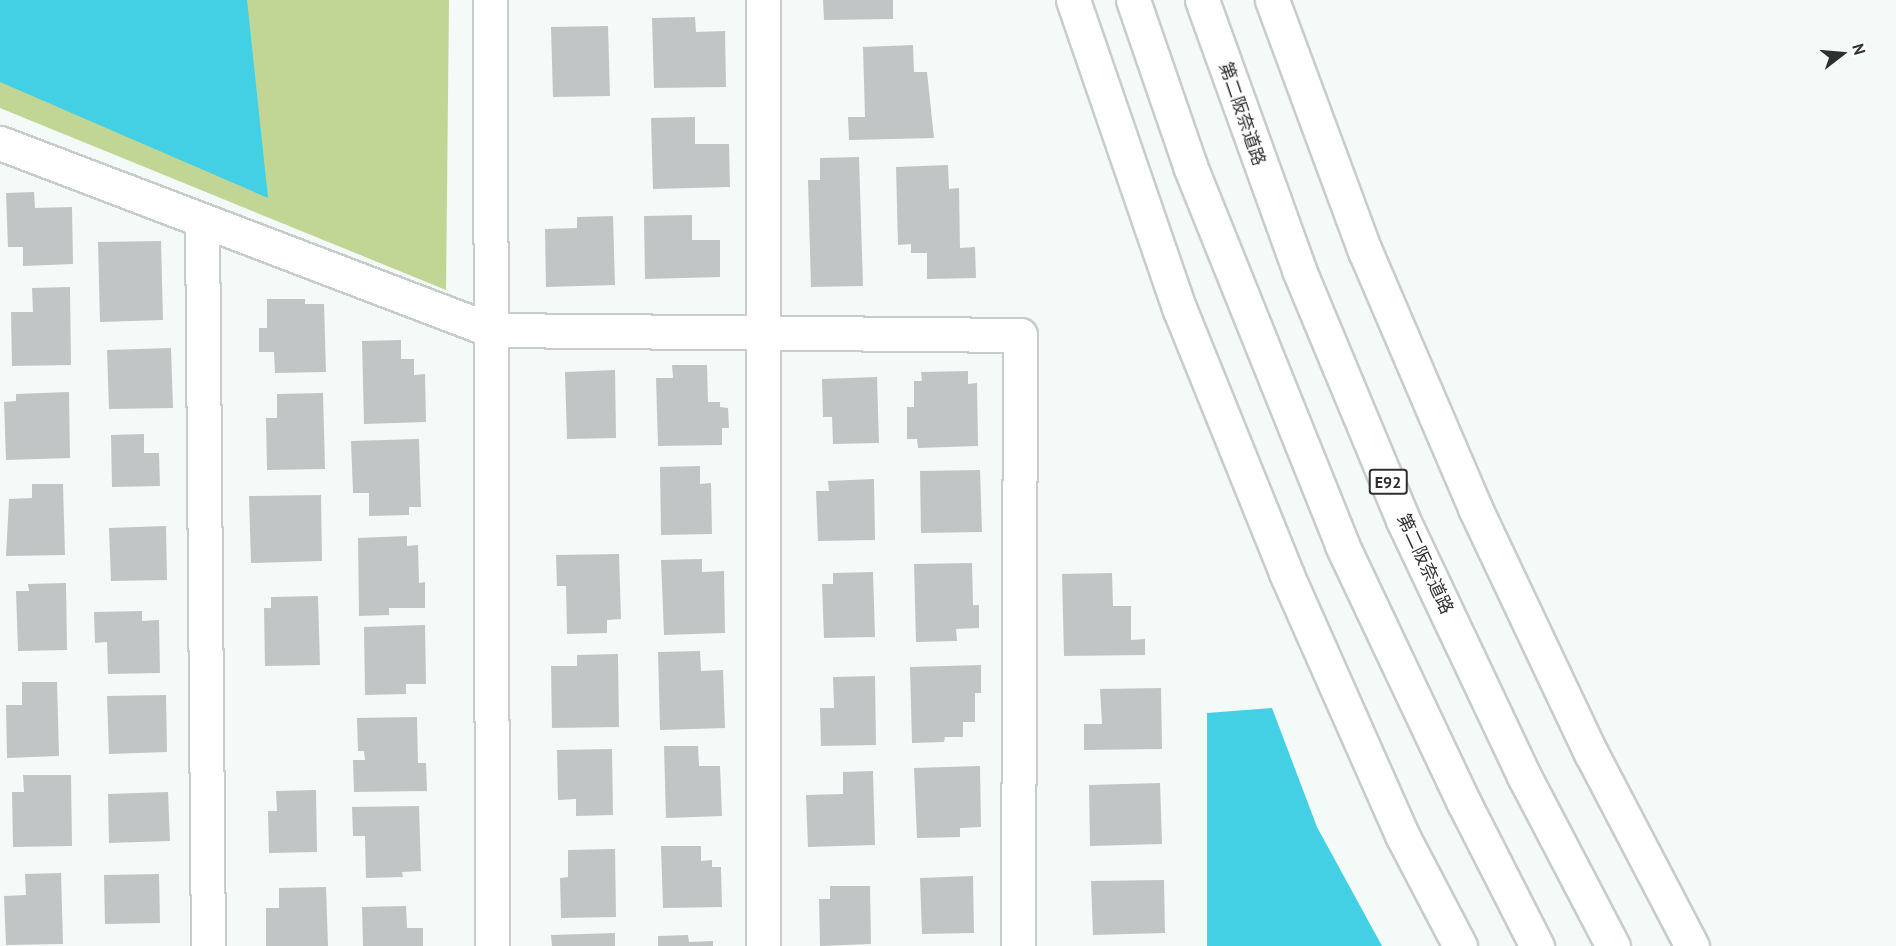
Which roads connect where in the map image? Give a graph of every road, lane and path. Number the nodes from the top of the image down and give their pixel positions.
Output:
1 (490, 0) edge
2 (763, 0) edge
3 (1073, 0) edge
4 (1133, 0) edge
5 (1202, 0) edge
6 (1272, 0) edge
7 (0, 143) edge
8 (202, 221) junction
9 (490, 330) junction
10 (765, 332) junction
11 (208, 946) edge
12 (492, 946) edge
13 (762, 946) edge
14 (1018, 946) edge
15 (1460, 946) edge
16 (1537, 946) edge
17 (1613, 946) edge
18 (1692, 946) edge

1 - 9 main road
2 - 10 main road
3 - 15 main road
4 - 16 main road
5 - 17 main road, 第二阪奈道路 / E92
6 - 18 main road
7 - 8 main road
8 - 9 main road
8 - 11 main road
9 - 10 main road
9 - 12 main road
10 - 13 main road
10 - 14 main road

